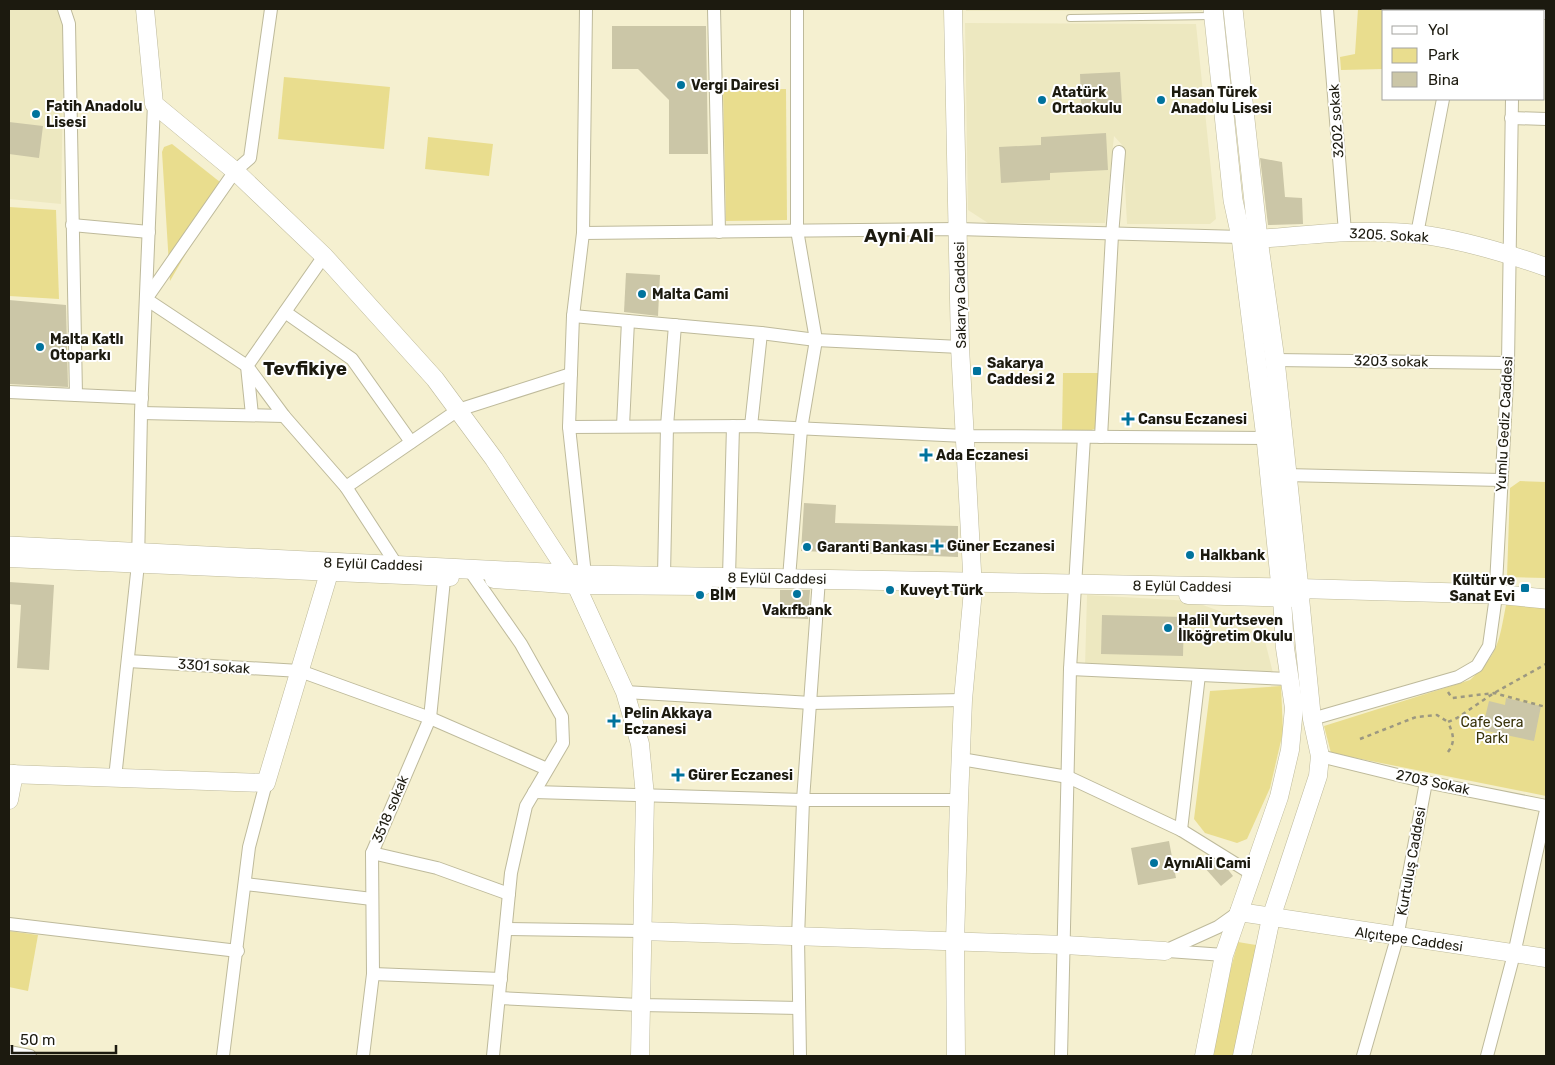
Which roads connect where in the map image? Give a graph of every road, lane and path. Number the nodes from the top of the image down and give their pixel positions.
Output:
1 (64, 9) edge
2 (145, 9) edge
3 (271, 9) edge
4 (586, 9) edge
5 (714, 9) edge
6 (797, 9) edge
7 (952, 9) edge
8 (1233, 9) edge
9 (1328, 9) edge
10 (1213, 12) edge
11 (1070, 18) dead end
12 (1443, 100) edge
13 (1512, 100) edge
14 (154, 104) junction
15 (1511, 118) junction
16 (1546, 119) edge
17 (1119, 152) dead end
18 (235, 171) junction
19 (72, 225) junction
20 (958, 229) junction
21 (797, 230) junction
22 (149, 232) junction
23 (719, 232) junction
24 (1345, 232) junction
25 (583, 234) junction
26 (1417, 234) junction
27 (1112, 235) junction
28 (1249, 238) junction
29 (1509, 254) junction
30 (324, 256) junction
31 (1546, 267) edge
32 (146, 299) junction
33 (285, 312) junction
34 (573, 316) junction
35 (628, 321) junction
36 (675, 325) junction
37 (761, 333) junction
38 (816, 340) junction
39 (960, 347) junction
40 (1275, 360) junction
41 (1508, 363) junction
42 (248, 366) junction
43 (571, 374) junction
44 (9, 392) edge
45 (76, 396) junction
46 (142, 398) junction
47 (458, 410) junction
48 (141, 413) junction
49 (252, 415) junction
50 (284, 416) junction
51 (623, 426) junction
52 (667, 426) junction
53 (733, 426) junction
54 (751, 426) junction
55 (569, 427) junction
56 (801, 429) junction
57 (965, 436) junction
58 (1084, 437) junction
59 (1101, 437) junction
60 (1266, 438) junction
61 (411, 442) junction
62 (1285, 475) junction
63 (1501, 480) junction
64 (346, 487) junction
65 (9, 546) edge
66 (9, 558) edge
67 (139, 559) junction
68 (331, 568) junction
69 (400, 570) junction
70 (445, 572) junction
71 (471, 573) junction
72 (664, 576) junction
73 (729, 577) junction
74 (577, 578) junction
75 (789, 578) junction
76 (818, 583) junction
77 (973, 585) junction
78 (1075, 588) junction
79 (1290, 593) junction
80 (1495, 598) junction
81 (1546, 599) edge
82 (1546, 606) edge
83 (128, 661) junction
84 (1546, 664) edge
85 (1070, 669) junction
86 (300, 671) junction
87 (1199, 675) junction
88 (1289, 679) junction
89 (1440, 682) junction
90 (625, 692) junction
91 (1494, 693) junction
92 (963, 700) junction
93 (811, 703) junction
94 (1546, 707) edge
95 (430, 718) junction
96 (1312, 719) junction
97 (1448, 722) junction
98 (1360, 739) dead end
99 (1290, 750) junction
100 (1448, 752) dead end
101 (1320, 756) junction
102 (961, 759) junction
103 (548, 769) junction
104 (11, 774) edge
105 (1068, 777) junction
106 (115, 778) junction
107 (1426, 782) junction
108 (266, 783) junction
109 (534, 792) junction
110 (645, 796) junction
111 (9, 800) edge
112 (803, 800) junction
113 (959, 800) junction
114 (1546, 806) edge
115 (1546, 810) edge
116 (1181, 830) junction
117 (372, 853) junction
118 (1252, 874) junction
119 (245, 884) junction
120 (509, 894) junction
121 (372, 898) junction
122 (1239, 912) junction
123 (1272, 918) junction
124 (9, 924) edge
125 (506, 929) junction
126 (642, 932) junction
127 (798, 938) junction
128 (1397, 938) junction
129 (956, 942) junction
130 (1065, 945) junction
131 (238, 951) junction
132 (1165, 951) junction
133 (1514, 954) junction
134 (1224, 955) junction
135 (1546, 958) edge
136 (373, 974) junction
137 (501, 979) junction
138 (499, 998) junction
139 (640, 1005) junction
140 (799, 1008) junction
141 (9, 1052) edge
142 (30, 1056) edge
143 (223, 1056) edge
144 (363, 1056) edge
145 (493, 1056) edge
146 (640, 1056) edge
147 (800, 1056) edge
148 (956, 1056) edge
149 (1061, 1056) edge
150 (1204, 1056) edge
151 (1242, 1056) edge
152 (1363, 1056) edge
153 (1487, 1056) edge

1 - 19 street
2 - 14 street
3 - 18 street
4 - 25 street
5 - 23 street
6 - 21 street
7 - 20 street, Sakarya Caddesi
8 - 28 main road
9 - 24 street, 3202 sokak
10 - 11 lane
10 - 28 main road
12 - 26 street
13 - 15 street, Yumlu Gediz Caddesi
14 - 18 street
14 - 22 street
15 - 16 street
15 - 29 street, Yumlu Gediz Caddesi
17 - 27 street
18 - 30 street
18 - 32 street
19 - 22 street
19 - 45 street
20 - 21 street
20 - 27 street
20 - 39 street, Sakarya Caddesi
21 - 23 street
21 - 38 street
22 - 32 street
23 - 25 street
24 - 26 street, 3205. Sokak
24 - 28 street, 3205. Sokak
25 - 34 street
26 - 29 street, 3205. Sokak
27 - 28 street
27 - 59 street
28 - 40 main road
28 - 60 main road
29 - 31 street, 3205. Sokak
29 - 41 street, Yumlu Gediz Caddesi
30 - 33 street
30 - 47 street
32 - 42 street
32 - 46 street
33 - 42 street
33 - 61 street
34 - 35 street
34 - 43 street
35 - 36 street
35 - 51 street
36 - 37 street
36 - 52 street
37 - 38 street
37 - 54 street
38 - 39 street
38 - 56 street
39 - 57 street, Sakarya Caddesi
40 - 41 street, 3203 sokak
40 - 62 main road
41 - 63 street, Yumlu Gediz Caddesi
42 - 49 street
42 - 50 street
43 - 47 street
43 - 55 street
44 - 45 street
45 - 46 street
46 - 48 street
47 - 61 street
47 - 74 street
48 - 49 street
48 - 67 street
49 - 50 street
50 - 64 street
51 - 52 street
51 - 55 street
52 - 53 street
52 - 72 street
53 - 54 street
53 - 73 street
54 - 56 street
55 - 74 street
56 - 57 street
56 - 75 street
57 - 58 street
57 - 77 street, Sakarya Caddesi
58 - 59 street
58 - 78 street
59 - 60 street
60 - 79 main road
61 - 64 street
62 - 63 street
62 - 79 main road
63 - 80 street, Yumlu Gediz Caddesi
64 - 69 street
65 - 67 main road, 8 Eylül Caddesi
66 - 67 street
67 - 68 main road, 8 Eylül Caddesi
67 - 83 street
68 - 69 main road, 8 Eylül Caddesi
68 - 86 street
69 - 70 main road, 8 Eylül Caddesi
70 - 71 main road, 8 Eylül Caddesi
70 - 95 street, 3518 sokak
71 - 74 main road, 8 Eylül Caddesi
71 - 103 street
72 - 73 main road, 8 Eylül Caddesi
72 - 74 main road, 8 Eylül Caddesi
73 - 75 main road, 8 Eylül Caddesi
74 - 76 street
74 - 90 street
75 - 76 main road, 8 Eylül Caddesi
76 - 77 main road, 8 Eylül Caddesi
76 - 93 street
77 - 78 main road, 8 Eylül Caddesi
77 - 92 street, Sakarya Caddesi
78 - 79 main road, 8 Eylül Caddesi
78 - 85 street
79 - 80 main road, 8 Eylül Caddesi
79 - 88 street
79 - 96 street
80 - 81 main road, 8 Eylül Caddesi
80 - 82 street
80 - 89 street, Yumlu Gediz Caddesi
83 - 86 street, 3301 sokak
83 - 106 street
84 - 91 path
85 - 87 street
85 - 105 street
86 - 95 street, 3301 sokak
86 - 108 street
87 - 88 street
87 - 116 street
88 - 99 street
89 - 91 path
89 - 96 street, Yumlu Gediz Caddesi
90 - 93 street
90 - 110 street
91 - 94 path
91 - 97 path
92 - 93 street
92 - 102 street, Sakarya Caddesi
93 - 112 street
95 - 103 street, 3301 sokak
95 - 117 street, 3518 sokak
96 - 101 street
97 - 98 path
97 - 100 path
99 - 101 street
99 - 118 street
101 - 107 street, 2703 Sokak
101 - 123 street
102 - 105 street
102 - 113 street, Sakarya Caddesi
103 - 109 street
104 - 106 street
104 - 111 street
105 - 116 street
105 - 130 street
106 - 108 street
107 - 114 street, 2703 Sokak
107 - 128 street, Kurtuluş Caddesi
108 - 119 street
109 - 110 street
109 - 120 street
110 - 112 street
110 - 126 street
112 - 113 street
112 - 127 street
113 - 129 street, Sakarya Caddesi
115 - 133 street
116 - 118 street
117 - 120 street
117 - 121 street, 3518 sokak
118 - 122 street
119 - 121 street
119 - 131 street
120 - 125 street
121 - 136 street, 3518 sokak
122 - 123 street, Alçıtepe Caddesi
122 - 132 street
122 - 134 street
123 - 128 street, Alçıtepe Caddesi
123 - 151 street
124 - 131 street
125 - 126 street
125 - 137 street
126 - 127 street
126 - 139 street
127 - 129 street
127 - 140 street
128 - 133 street, Alçıtepe Caddesi
128 - 152 street, Kurtuluş Caddesi
129 - 130 street
129 - 148 street, Sakarya Caddesi
130 - 132 street
130 - 149 street
131 - 143 street
132 - 134 street
133 - 135 street, Alçıtepe Caddesi
133 - 153 street
134 - 150 street
136 - 137 street
136 - 144 street, 3518 sokak
137 - 138 street
138 - 139 street
138 - 145 street
139 - 140 street
139 - 146 street
140 - 147 street
141 - 142 street

